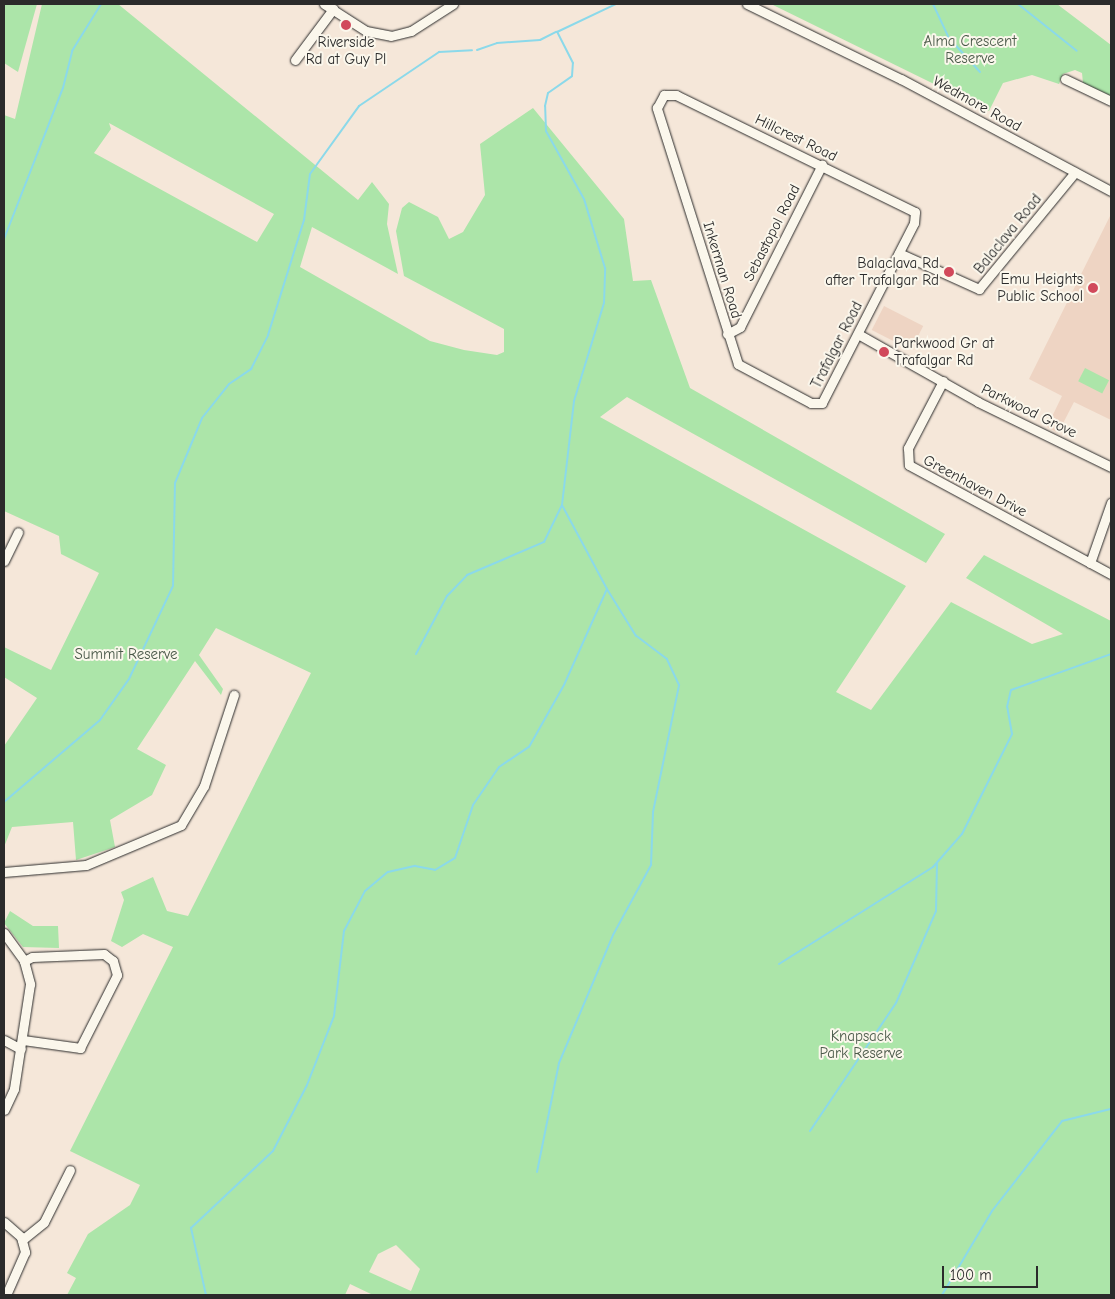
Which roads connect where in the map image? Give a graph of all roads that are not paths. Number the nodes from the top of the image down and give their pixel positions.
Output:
1 (324, 4) edge
2 (453, 4) edge
3 (747, 4) edge
4 (333, 10) junction
5 (295, 60) dead end
6 (1065, 79) dead end
7 (661, 97) joint
8 (1111, 101) edge
9 (822, 165) junction
10 (1075, 172) junction
11 (1111, 191) edge
12 (916, 216) joint
13 (899, 252) junction
14 (727, 334) junction
15 (858, 334) junction
16 (943, 381) junction
17 (820, 404) joint
18 (1111, 467) edge
19 (1111, 503) edge
20 (18, 532) dead end
21 (4, 561) edge
22 (1090, 563) junction
23 (1111, 574) edge
24 (234, 695) dead end
25 (4, 872) edge
26 (4, 933) edge
27 (24, 961) junction
28 (4, 1040) edge
29 (22, 1044) junction
30 (4, 1110) edge
31 (70, 1170) dead end
32 (4, 1222) edge
33 (22, 1240) junction
34 (6, 1295) edge

1 - 4 street
2 - 4 street
3 - 10 street, Wedmore Road
4 - 5 street
6 - 8 street
7 - 9 street, Hillcrest Road
7 - 14 street, Inkerman Road
9 - 12 street, Hillcrest Road
9 - 14 street, Sebastopol Road
10 - 11 street, Wedmore Road
10 - 13 street, Balaclava Road
12 - 13 street, Trafalgar Road
13 - 15 street, Trafalgar Road
14 - 17 street, Inkerman Road
15 - 16 street, Parkwood Grove
15 - 17 street, Trafalgar Road
16 - 18 street, Parkwood Grove
16 - 22 street, Greenhaven Drive
19 - 22 street
20 - 21 street
22 - 23 street, Greenhaven Drive
24 - 25 street
26 - 27 street
27 - 29 street
27 - 29 street
28 - 29 street
29 - 30 street
31 - 33 street
32 - 33 street
33 - 34 street

